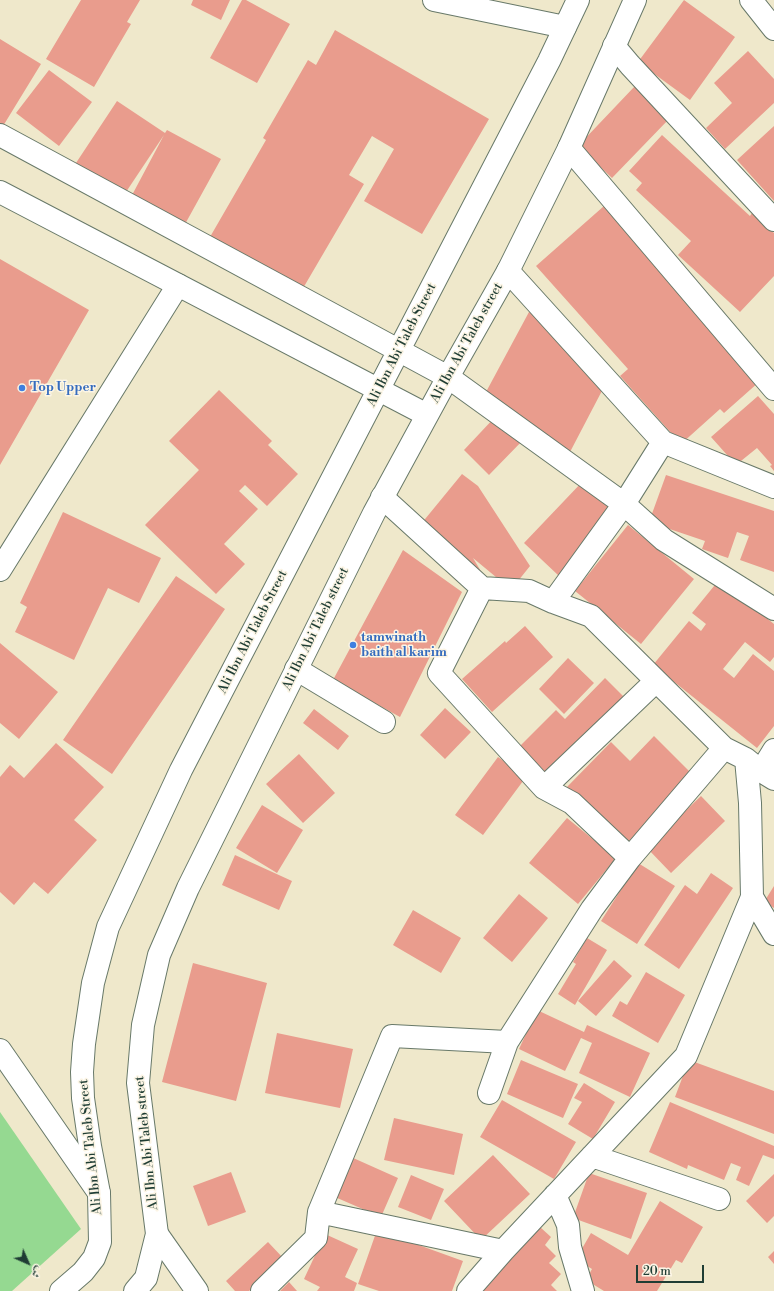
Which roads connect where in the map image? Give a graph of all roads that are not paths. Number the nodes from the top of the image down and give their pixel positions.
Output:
1 (434, 0) edge
2 (578, 0) edge
3 (635, 0) edge
4 (751, 0) edge
5 (565, 27) junction
6 (774, 29) edge
7 (614, 46) junction
8 (0, 136) edge
9 (569, 148) junction
10 (0, 192) edge
11 (774, 220) edge
12 (508, 271) junction
13 (178, 285) junction
14 (399, 350) junction
15 (448, 377) junction
16 (774, 388) edge
17 (378, 390) junction
18 (427, 415) junction
19 (663, 442) junction
20 (774, 487) edge
21 (382, 497) junction
22 (624, 504) junction
23 (0, 570) edge
24 (482, 588) junction
25 (553, 602) junction
26 (774, 609) edge
27 (296, 669) junction
28 (656, 681) junction
29 (384, 722) dead end
30 (724, 748) junction
31 (774, 750) edge
32 (760, 769) edge
33 (544, 788) junction
34 (630, 858) junction
35 (752, 897) junction
36 (774, 934) edge
37 (507, 1042) junction
38 (0, 1050) edge
39 (489, 1093) dead end
40 (592, 1156) junction
41 (99, 1193) junction
42 (555, 1196) junction
43 (719, 1199) dead end
44 (319, 1212) junction
45 (157, 1234) junction
46 (503, 1251) junction
47 (62, 1291) edge
48 (135, 1291) edge
49 (197, 1291) edge
50 (262, 1291) edge
51 (468, 1291) edge
52 (583, 1291) edge

1 - 5 street
2 - 5 street, Ali Ibn Abi Taleb Street
3 - 7 street, Ali Ibn Abi Taleb street
4 - 6 street
5 - 14 street, Ali Ibn Abi Taleb Street
7 - 9 street, Ali Ibn Abi Taleb street
7 - 11 street
8 - 14 street
9 - 12 street, Ali Ibn Abi Taleb street
9 - 16 street
10 - 13 street
12 - 15 street, Ali Ibn Abi Taleb street
12 - 19 street
13 - 17 street
13 - 23 street
14 - 15 street
14 - 17 street, Ali Ibn Abi Taleb Street
15 - 18 street, Ali Ibn Abi Taleb street
15 - 22 street
17 - 18 street
17 - 41 street, Ali Ibn Abi Taleb Street
18 - 21 street, Ali Ibn Abi Taleb street
19 - 20 street
19 - 22 street
21 - 24 street
21 - 27 street, Ali Ibn Abi Taleb street
22 - 25 street
22 - 26 street
24 - 25 street
24 - 33 street
25 - 28 street
27 - 29 street
27 - 45 street, Ali Ibn Abi Taleb street
28 - 30 street
28 - 33 street
30 - 32 street
30 - 34 street
31 - 32 street
32 - 35 street
33 - 34 street
34 - 37 street
35 - 36 street
35 - 40 street
37 - 39 street
37 - 44 street
38 - 41 street
40 - 42 street
40 - 43 street
41 - 47 street, Ali Ibn Abi Taleb Street
42 - 46 street
42 - 52 street
44 - 46 street
44 - 50 street
45 - 48 street, Ali Ibn Abi Taleb street
45 - 49 street
46 - 51 street

